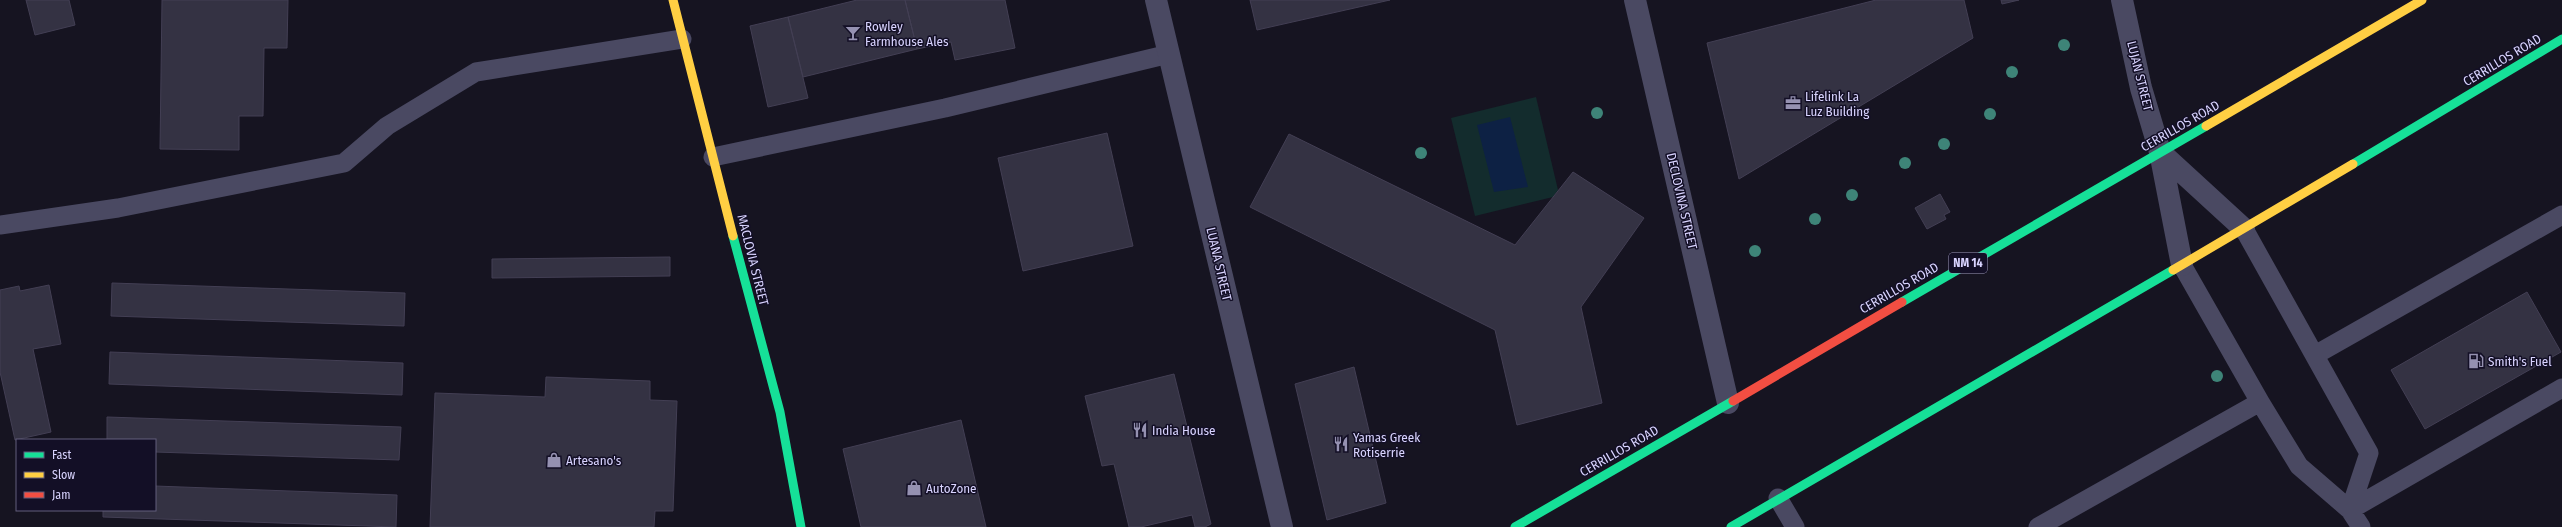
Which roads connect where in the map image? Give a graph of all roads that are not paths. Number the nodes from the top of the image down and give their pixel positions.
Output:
1 (673, 0) edge
2 (1156, 0) edge
3 (1635, 0) edge
4 (2122, 0) edge
5 (2422, 0) edge
6 (682, 38) junction
7 (2562, 39) edge
8 (1169, 54) junction
9 (2160, 152) junction
10 (713, 157) junction
11 (2562, 215) edge
12 (0, 225) edge
13 (2244, 229) junction
14 (2182, 265) junction
15 (2315, 355) junction
16 (2562, 388) edge
17 (2260, 402) junction
18 (1728, 403) junction
19 (1778, 498) junction
20 (2350, 510) junction
21 (801, 527) edge
22 (1282, 527) edge
23 (1515, 527) edge
24 (1731, 527) edge
25 (1795, 527) edge
26 (2038, 527) edge
27 (2360, 527) edge

1 - 6 main road, MACLOVIA STREET
2 - 8 street, LUANA STREET
3 - 18 street, DECLOVINA STREET
4 - 9 street, LUJAN STREET
5 - 9 main road, CERRILLOS ROAD / NM 14
6 - 10 main road, MACLOVIA STREET
6 - 12 lane
7 - 13 main road, CERRILLOS ROAD
8 - 10 lane
8 - 22 street, LUANA STREET
9 - 13 street
9 - 14 street, LUJAN STREET
9 - 18 main road, CERRILLOS ROAD / NM 14
10 - 21 main road, MACLOVIA STREET
11 - 15 lane
13 - 14 main road, CERRILLOS ROAD
13 - 15 lane
14 - 17 lane
14 - 19 main road, CERRILLOS ROAD
15 - 20 lane
16 - 20 lane
17 - 20 lane
17 - 26 lane
18 - 23 main road, CERRILLOS ROAD / NM 14
19 - 24 main road, CERRILLOS ROAD
19 - 25 lane
20 - 27 lane

